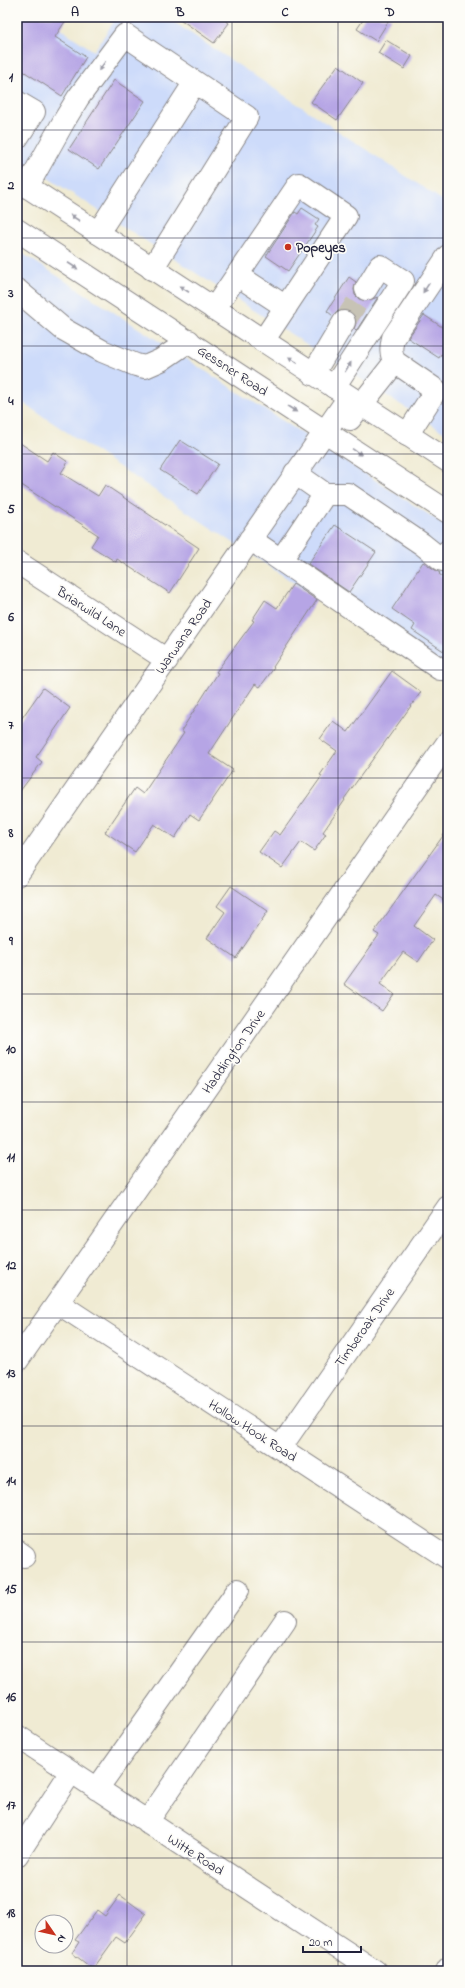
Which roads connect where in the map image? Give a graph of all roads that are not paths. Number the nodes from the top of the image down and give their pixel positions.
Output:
1 (195, 82) junction
2 (17, 102) edge
3 (17, 138) edge
4 (22, 184) edge
5 (17, 230) edge
6 (98, 233) junction
7 (448, 256) edge
8 (152, 268) junction
9 (237, 276) junction
10 (366, 289) tunnel mouth
11 (17, 290) edge
12 (286, 307) junction
13 (214, 308) junction
14 (189, 341) junction
15 (263, 341) junction
16 (361, 346) junction
17 (394, 362) junction
18 (313, 374) junction
19 (442, 387) edge
20 (348, 396) junction
21 (331, 434) junction
22 (407, 434) junction
23 (448, 461) edge
24 (295, 473) junction
25 (325, 494) junction
26 (448, 512) edge
27 (250, 539) junction
28 (446, 559) edge
29 (281, 560) junction
30 (17, 562) edge
31 (167, 660) junction
32 (448, 669) edge
33 (448, 742) edge
34 (17, 875) edge
35 (448, 1207) edge
36 (58, 1303) junction
37 (17, 1361) edge
38 (280, 1448) junction
39 (448, 1558) edge
40 (238, 1590) dead end
41 (285, 1621) dead end
42 (17, 1736) edge
43 (71, 1772) junction
44 (97, 1789) junction
45 (147, 1822) junction
46 (17, 1855) edge
47 (375, 1971) edge

1 -> 4 street
1 - 6 street
1 - 8 street
2 - 3 street
6 -> 4 street
5 -> 14 street, Gessner Road
6 - 8 street
7 -> 17 street
13 -> 8 street
9 - 12 street
9 - 12 street
9 - 13 street
10 - 16 street
11 - 14 street
12 - 15 street
13 - 15 street
14 -> 21 street, Gessner Road
18 -> 15 street
16 - 18 street
20 -> 16 street
17 - 19 street
17 - 20 street
18 - 20 street
19 - 22 street
20 - 21 street, Warwana Road
20 - 22 street
21 - 24 street, Warwana Road
21 -> 26 street, Gessner Road
22 - 23 street
24 - 25 street
24 - 27 street, Warwana Road
25 - 28 street
25 - 29 street
27 - 29 street
27 - 31 street, Warwana Road
29 - 32 street
30 - 31 street, Briarwild Lane
31 - 34 street, Warwana Road
33 - 36 street, Haddington Drive
35 - 38 street, Timberoak Drive
36 - 37 street, Haddington Drive
36 - 38 street, Hollow Hook Road
38 - 39 street, Hollow Hook Road
40 - 44 street
41 - 45 street
42 - 43 street, Witte Road
43 - 44 street, Witte Road
43 - 46 street
44 - 45 street, Witte Road
45 - 47 street, Witte Road

